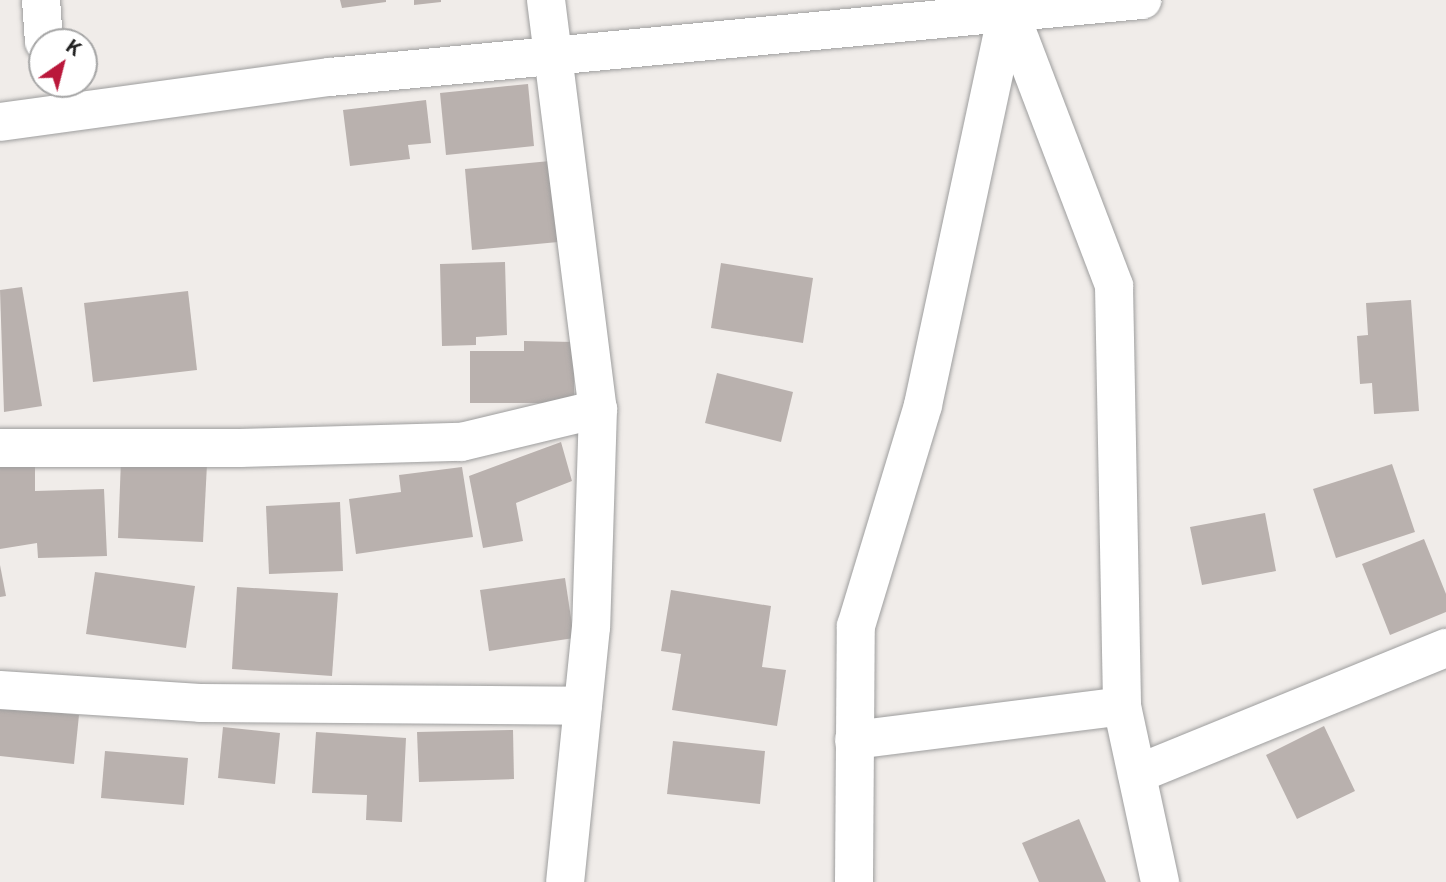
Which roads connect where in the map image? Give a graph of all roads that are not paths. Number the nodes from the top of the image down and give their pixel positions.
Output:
1 (41, 0) edge
2 (546, 0) edge
3 (1142, 0) edge
4 (1010, 6) edge
5 (43, 28) edge
6 (552, 56) junction
7 (48, 100) edge
8 (0, 122) edge
9 (598, 410) junction
10 (0, 448) edge
11 (1446, 648) edge
12 (0, 690) edge
13 (583, 706) junction
14 (1122, 706) junction
15 (855, 740) junction
16 (1137, 774) junction
17 (565, 882) edge
18 (854, 882) edge
19 (1160, 882) edge

1 - 5 street
2 - 6 street
3 - 4 street
4 - 6 street
4 - 14 street
4 - 15 street
6 - 7 street
6 - 9 street
7 - 8 street
9 - 10 street
9 - 13 street
11 - 16 street
12 - 13 street
13 - 17 street
14 - 15 street
14 - 16 street
15 - 18 street
16 - 19 street

